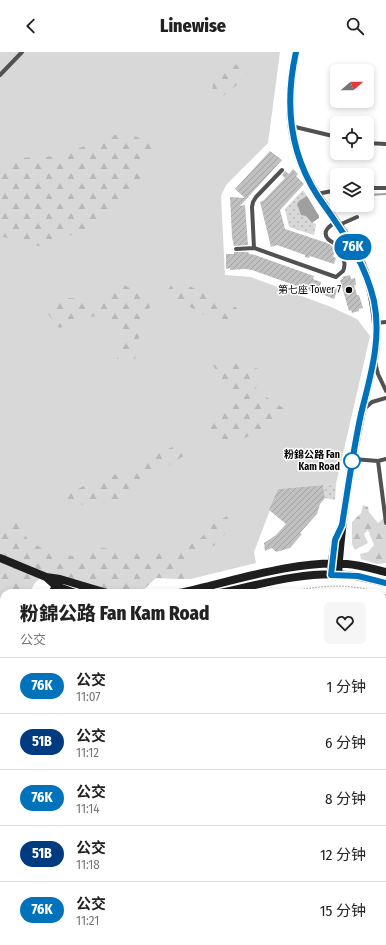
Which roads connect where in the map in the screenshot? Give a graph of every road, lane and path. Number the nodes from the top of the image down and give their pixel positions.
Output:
1 (22, 52) edge
2 (296, 52) edge
3 (0, 75) edge
4 (291, 126) junction
5 (330, 135) edge
6 (374, 143) edge
7 (386, 144) edge
8 (282, 170) dead end
9 (374, 188) edge
10 (386, 188) edge
11 (330, 191) edge
12 (317, 194) junction
13 (357, 217) dead end
14 (337, 223) junction
15 (254, 248) junction
16 (236, 249) dead end
17 (386, 322) edge
18 (376, 323) junction
19 (374, 356) junction
20 (386, 391) edge
21 (386, 398) edge
22 (362, 410) junction
23 (386, 458) edge
24 (353, 459) junction
25 (378, 461) junction
26 (386, 523) edge
27 (0, 558) edge
28 (335, 563) junction
29 (386, 572) edge
30 (267, 573) junction
31 (334, 575) junction
32 (297, 578) junction
33 (386, 583) edge
34 (56, 586) edge
35 (78, 589) edge
36 (196, 589) edge
37 (238, 589) edge
38 (304, 589) edge
39 (360, 589) edge

1 - 3 lane
2 - 4 main road
4 - 5 lane
4 - 12 main road
6 - 7 lane
8 - 15 lane
9 - 10 lane
11 - 12 lane
12 - 14 main road
13 - 14 lane
14 - 15 lane
14 - 18 main road
15 - 16 lane
17 - 18 lane
18 - 19 main road
19 - 20 lane
19 - 22 main road
21 - 22 lane
22 - 24 main road
23 - 25 lane
24 - 25 lane
24 - 28 main road
25 - 26 lane
27 - 34 main road
28 - 29 main road
28 - 30 main road
28 - 31 main road
30 - 32 lane
30 - 36 main road
31 - 32 main road
31 - 33 main road
32 - 37 main road
34 - 35 main road
38 - 39 path

